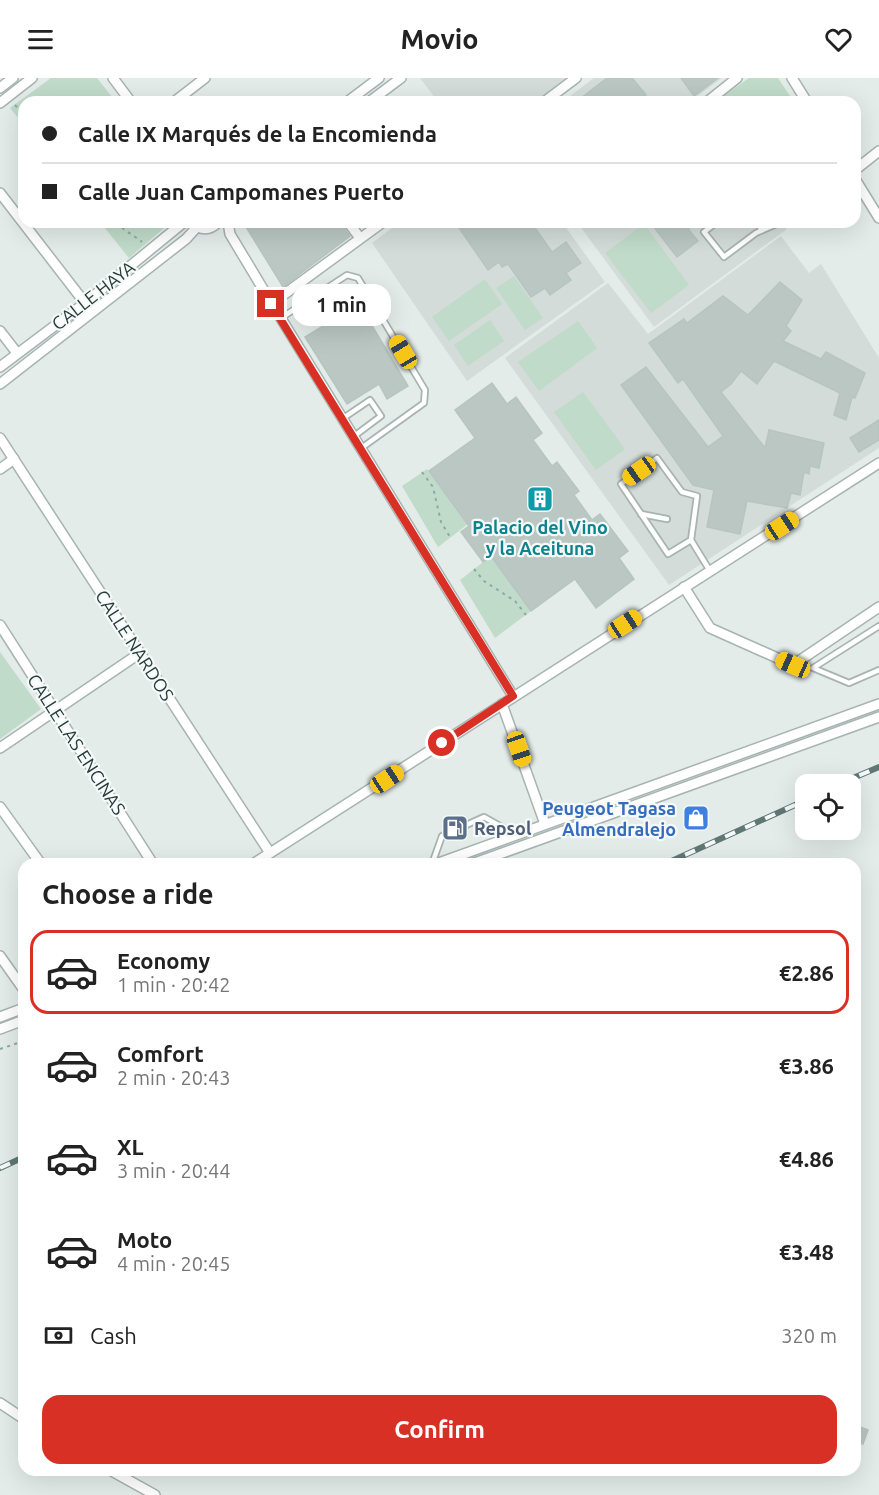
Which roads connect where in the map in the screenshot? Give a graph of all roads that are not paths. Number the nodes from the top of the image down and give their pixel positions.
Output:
1 (13, 78) edge
2 (32, 78) edge
3 (113, 78) edge
4 (205, 78) edge
5 (378, 78) edge
6 (401, 78) edge
7 (576, 78) edge
8 (737, 78) edge
9 (792, 78) edge
10 (0, 88) edge
11 (126, 96) edge
12 (182, 96) edge
13 (355, 96) edge
14 (377, 96) edge
15 (552, 96) edge
16 (714, 96) edge
17 (803, 96) edge
18 (0, 103) edge
19 (879, 151) edge
20 (861, 165) edge
21 (861, 189) edge
22 (0, 193) edge
23 (18, 213) edge
24 (879, 218) edge
25 (29, 228) edge
26 (177, 228) edge
27 (192, 228) edge
28 (219, 228) edge
29 (229, 228) edge
30 (352, 228) edge
31 (374, 228) edge
32 (709, 228) edge
33 (767, 228) edge
34 (762, 230) joint
35 (230, 234) junction
36 (360, 238) junction
37 (85, 303) junction
38 (271, 304) junction
39 (281, 319) junction
40 (0, 331) edge
41 (17, 353) junction
42 (0, 367) edge
43 (0, 384) edge
44 (342, 419) junction
45 (353, 437) junction
46 (0, 438) edge
47 (360, 449) junction
48 (14, 459) junction
49 (879, 463) edge
50 (0, 469) edge
51 (640, 514) junction
52 (667, 519) dead end
53 (691, 540) junction
54 (710, 571) junction
55 (684, 587) junction
56 (879, 607) edge
57 (0, 625) edge
58 (879, 626) edge
59 (140, 653) junction
60 (879, 670) edge
61 (513, 696) junction
62 (502, 704) junction
63 (879, 704) edge
64 (55, 710) junction
65 (879, 717) edge
66 (0, 748) edge
67 (0, 807) edge
68 (545, 824) junction
69 (516, 835) junction
70 (270, 853) junction
71 (501, 853) junction
72 (37, 858) edge
73 (149, 858) edge
74 (262, 858) edge
75 (436, 858) edge
76 (451, 858) edge
77 (488, 858) edge
78 (499, 858) edge
79 (0, 956) edge
80 (18, 982) edge
81 (18, 1010) edge
82 (0, 1017) edge
83 (18, 1022) edge
84 (0, 1029) edge
85 (0, 1403) edge
86 (18, 1415) edge
87 (121, 1476) edge
88 (155, 1495) edge

1 - 10 street
2 - 18 street
3 - 11 street
4 - 12 street
5 - 13 street
6 - 14 street
7 - 15 street
8 - 16 street
9 - 17 street
19 - 20 street
21 - 24 street
22 - 23 street
25 - 37 street
26 - 37 street, CALLE HAYA
27 - 43 street
28 - 35 street
29 - 35 street
30 - 36 street
31 - 36 street
32 - 34 lane
33 - 34 lane
35 - 38 street
36 - 38 street
37 - 41 street, CALLE HAYA
38 - 39 street
39 - 44 street
39 - 47 lane
40 - 41 street
41 - 42 street, CALLE HAYA
44 - 45 street
44 - 45 lane
45 - 47 street
46 - 48 street, CALLE NARDOS
47 - 61 street
48 - 50 street
48 - 59 street, CALLE NARDOS
49 - 54 street
51 - 52 lane
51 - 53 lane
51 - 53 lane
53 - 54 lane
54 - 55 street
55 - 56 street
55 - 61 street
57 - 64 street, CALLE LAS ENCINAS
58 - 60 lane
59 - 64 street
59 - 70 street, CALLE NARDOS
61 - 62 street
62 - 68 street
62 - 70 street
63 - 68 street
64 - 66 street
64 - 73 street, CALLE LAS ENCINAS
65 - 71 street
67 - 72 street
68 - 69 street
69 - 75 lane
69 - 76 street
70 - 74 street
71 - 77 street
71 - 78 lane
79 - 80 street
81 - 82 street
83 - 84 street
85 - 86 street
87 - 88 street

